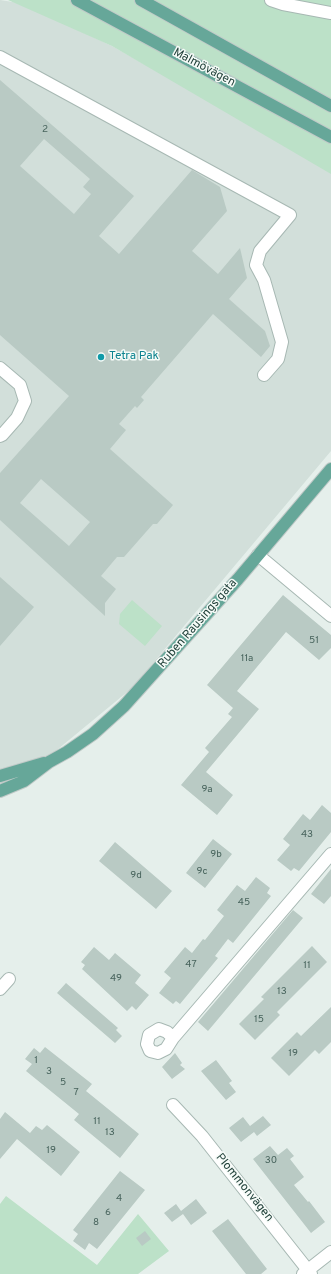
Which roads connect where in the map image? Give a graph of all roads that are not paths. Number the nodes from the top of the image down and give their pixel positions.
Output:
1 (77, 0) edge
2 (141, 0) edge
3 (271, 0) edge
4 (331, 13) edge
5 (0, 57) edge
6 (331, 106) edge
7 (331, 137) edge
8 (0, 368) edge
9 (264, 375) dead end
10 (0, 436) edge
11 (331, 469) edge
12 (258, 555) junction
13 (331, 616) edge
14 (49, 762) junction
15 (0, 776) edge
16 (0, 791) edge
17 (331, 854) edge
18 (9, 979) dead end
19 (0, 989) edge
20 (173, 1038) dead end
21 (174, 1105) dead end
22 (331, 1252) edge
23 (307, 1273) edge

1 - 7 main road, Malmövägen
2 - 6 main road
3 - 4 street
5 - 9 street
8 - 10 street
11 - 12 main road, Ruben Rausings gata
12 - 13 street
12 - 14 main road, Ruben Rausings gata
14 - 15 main road, Ruben Rausings gata
14 - 16 main road, Ruben Rausings gata
17 - 20 street
18 - 19 street
21 - 23 street, Plommonvägen
22 - 23 street

